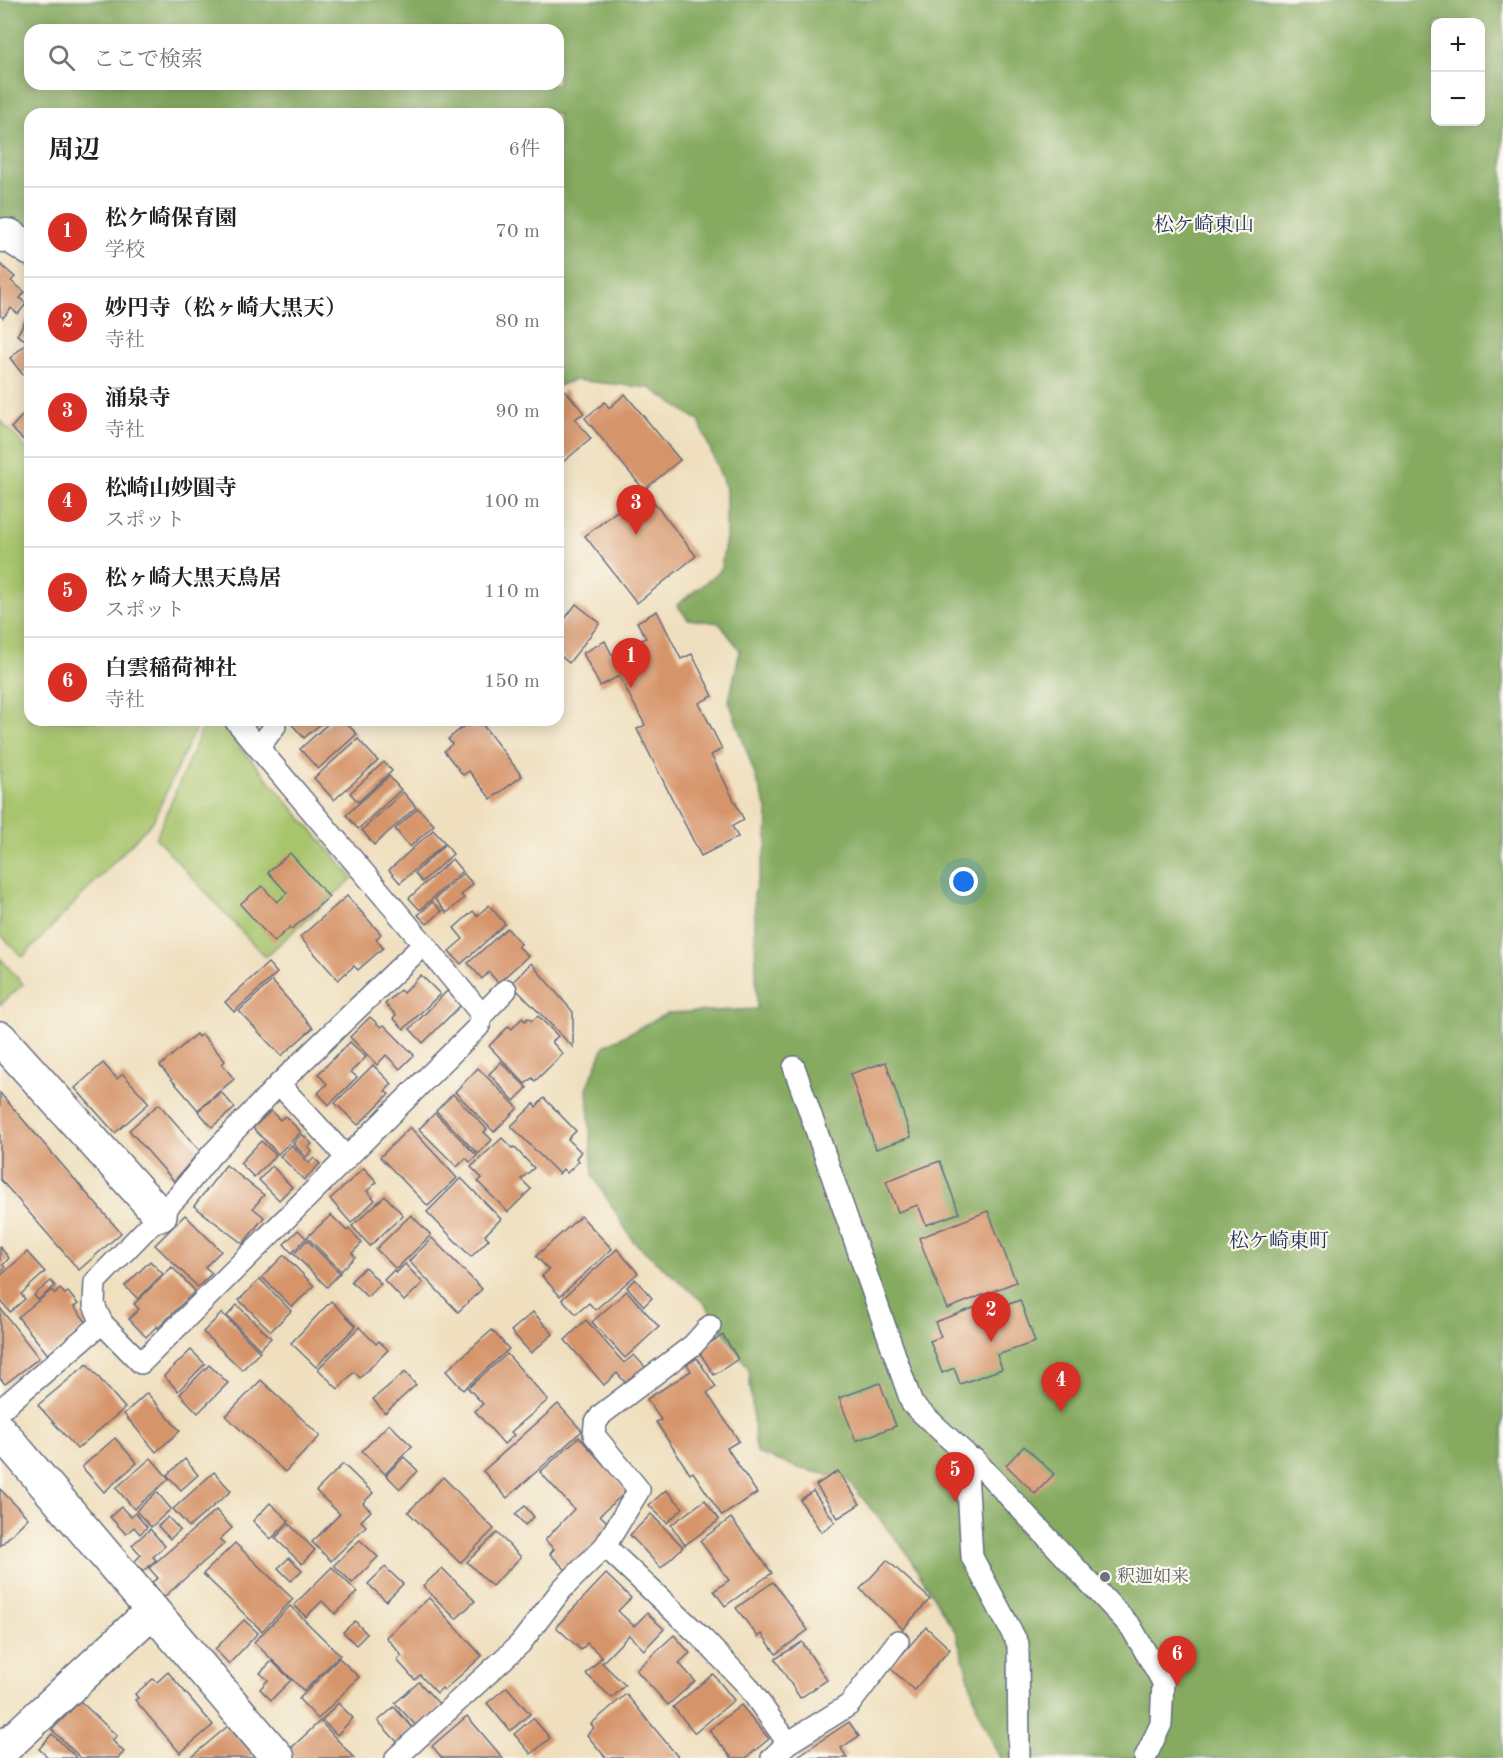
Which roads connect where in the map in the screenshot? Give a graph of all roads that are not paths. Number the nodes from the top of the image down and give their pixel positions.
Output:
1 (0, 235) edge
2 (24, 245) edge
3 (240, 726) edge
4 (274, 726) dead end
5 (259, 747) junction
6 (424, 944) junction
7 (506, 990) dead end
8 (482, 1015) junction
9 (0, 1038) edge
10 (794, 1067) dead end
11 (279, 1084) junction
12 (346, 1157) junction
13 (159, 1215) junction
14 (102, 1323) junction
15 (710, 1326) dead end
16 (0, 1410) edge
17 (0, 1431) edge
18 (974, 1459) dead end
19 (605, 1546) junction
20 (152, 1611) junction
21 (898, 1641) dead end
22 (788, 1743) junction
23 (0, 1752) edge
24 (278, 1758) edge
25 (396, 1758) edge
26 (772, 1758) edge
27 (1018, 1758) edge
28 (1145, 1758) edge

1 - 2 street
3 - 5 lane
4 - 5 lane
5 - 6 lane
6 - 8 lane
6 - 11 lane
7 - 8 lane
8 - 12 lane
9 - 13 street
10 - 27 lane
11 - 12 lane
11 - 13 lane
12 - 14 lane
13 - 14 lane
14 - 16 lane
15 - 19 lane
17 - 20 street
18 - 28 lane
19 - 22 lane
19 - 25 lane
20 - 23 street
20 - 24 street
21 - 22 lane
22 - 26 lane

